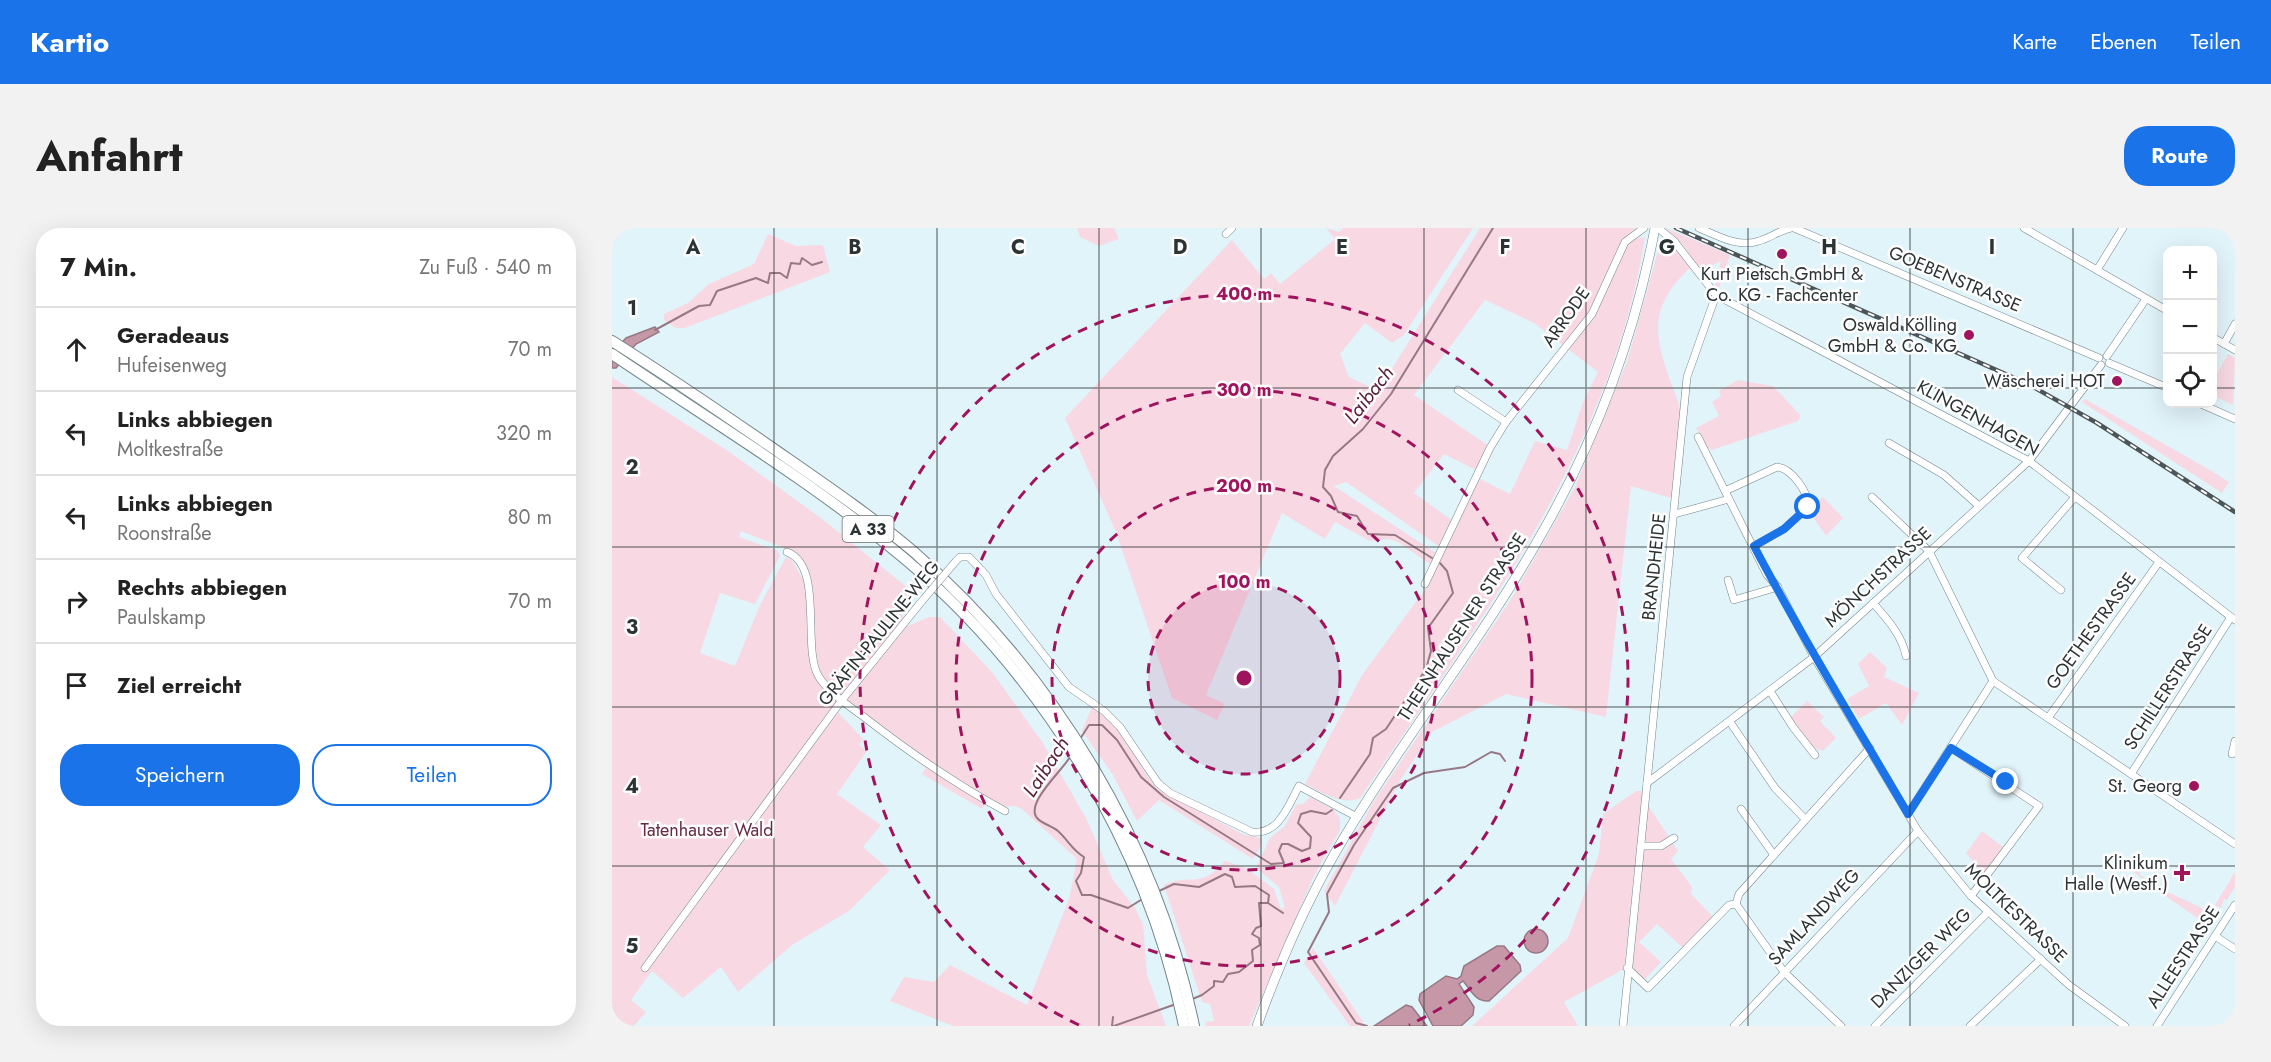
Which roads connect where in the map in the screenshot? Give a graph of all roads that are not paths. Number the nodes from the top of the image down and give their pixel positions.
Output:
1 (1644, 228) edge
2 (1657, 228) edge
3 (1699, 228) edge
4 (1792, 228) edge
5 (1799, 228) edge
6 (2024, 228) edge
7 (2123, 228) edge
8 (2097, 270) junction
9 (1716, 295) junction
10 (2146, 299) junction
11 (2163, 308) edge
12 (2235, 324) edge
13 (2217, 340) edge
14 (2224, 344) junction
15 (614, 347) edge
16 (2235, 350) edge
17 (627, 357) junction
18 (2108, 359) junction
19 (2100, 362) junction
20 (2163, 386) edge
21 (1458, 390) dead end
22 (2210, 408) edge
23 (2235, 419) edge
24 (1506, 422) junction
25 (1698, 437) dead end
26 (1889, 443) dead end
27 (2029, 461) junction
28 (1725, 491) junction
29 (2075, 496) junction
30 (1872, 497) dead end
31 (1729, 499) junction
32 (1979, 506) junction
33 (1675, 514) junction
34 (1754, 546) junction
35 (1929, 551) junction
36 (787, 552) dead end
37 (2159, 562) junction
38 (1728, 580) dead end
39 (1425, 584) dead end
40 (1778, 587) junction
41 (2061, 590) dead end
42 (1873, 603) junction
43 (2233, 619) edge
44 (1906, 656) dead end
45 (1814, 657) junction
46 (1993, 681) junction
47 (1770, 691) junction
48 (842, 700) junction
49 (2048, 718) junction
50 (1730, 722) junction
51 (2235, 741) edge
52 (1870, 748) junction
53 (1951, 748) junction
54 (2232, 754) dead end
55 (1815, 755) dead end
56 (2131, 774) junction
57 (1647, 783) junction
58 (1741, 809) dead end
59 (1005, 811) dead end
60 (1908, 814) junction
61 (1357, 817) junction
62 (1806, 819) junction
63 (1918, 831) junction
64 (1674, 838) dead end
65 (2235, 844) edge
66 (1641, 846) junction
67 (1774, 855) junction
68 (1147, 886) junction
69 (1971, 896) junction
70 (1736, 904) junction
71 (2235, 904) edge
72 (1988, 912) junction
73 (2215, 936) junction
74 (2235, 949) edge
75 (2041, 959) junction
76 (645, 968) dead end
77 (1628, 968) junction
78 (1784, 972) junction
79 (1186, 1012) junction
80 (1184, 1026) edge
81 (1194, 1026) edge
82 (1257, 1026) edge
83 (1623, 1026) edge
84 (1734, 1026) edge
85 (1841, 1026) edge
86 (1875, 1026) edge
87 (1970, 1026) edge
88 (2125, 1026) edge
89 (2157, 1026) edge

1 - 24 street, ARRODE
2 - 9 street
2 - 61 main road, THEENHAUSENER STRASSE
3 - 4 street
4 - 5 street, GOEBENSTRASSE
5 - 19 street, GOEBENSTRASSE
6 - 8 street
7 - 8 street
8 - 10 street
9 - 27 street, KLINGENHAGEN
9 - 33 street, BRANDHEIDE
10 - 11 street
10 - 18 street
12 - 14 street
13 - 14 street
14 - 16 street
15 - 17 highway, A 33
17 - 68 highway, A 33
17 - 68 highway, A 33
18 - 19 street
18 - 20 street
19 - 27 street, MÖNCHSTRASSE
21 - 24 street
22 - 23 street
24 - 39 street, ARRODE
25 - 28 street, MOLTKESTRASSE
26 - 32 street
27 - 29 street, KLINGENHAGEN
27 - 32 street, MÖNCHSTRASSE
28 - 31 street, MOLTKESTRASSE
28 - 34 street
29 - 37 street, KLINGENHAGEN
29 - 41 street
30 - 35 street
31 - 33 street
31 - 34 street, MOLTKESTRASSE
32 - 35 street, MÖNCHSTRASSE
33 - 57 street, BRANDHEIDE
34 - 40 street, MOLTKESTRASSE
35 - 42 street, MÖNCHSTRASSE
35 - 46 street
36 - 48 street
37 - 43 street, KLINGENHAGEN
37 - 49 street, GOETHESTRASSE
38 - 40 street
40 - 45 street, MOLTKESTRASSE
42 - 44 street
42 - 45 street, MÖNCHSTRASSE
43 - 56 street, SCHILLERSTRASSE
45 - 47 street, MÖNCHSTRASSE
45 - 52 street, MOLTKESTRASSE
46 - 49 street
46 - 53 street
47 - 50 street, MÖNCHSTRASSE
47 - 55 street
48 - 59 street
48 - 61 street, GRÄFIN-PAULINE-WEG, bridge
48 - 76 street, GRÄFIN-PAULINE-WEG
49 - 56 street
50 - 57 street, MÖNCHSTRASSE
50 - 62 street
51 - 54 street
52 - 60 street, MOLTKESTRASSE
52 - 62 street
53 - 60 street
53 - 69 street
56 - 65 street
57 - 66 street, BRANDHEIDE
58 - 67 street
60 - 63 street, MOLTKESTRASSE
61 - 82 main road, THEENHAUSENER STRASSE
62 - 67 street
63 - 69 street, MOLTKESTRASSE
63 - 78 street, SAMLANDWEG
64 - 66 street
66 - 77 street, BRANDHEIDE
67 - 70 street
68 - 79 highway, A 33
69 - 72 street, MOLTKESTRASSE
70 - 77 street
70 - 78 street
71 - 73 street, ALLEESTRASSE
72 - 75 street, MOLTKESTRASSE
72 - 86 street, DANZIGER WEG
73 - 74 street
73 - 89 street, ALLEESTRASSE
75 - 87 street
75 - 88 street, MOLTKESTRASSE
77 - 83 street, BRANDHEIDE
78 - 84 street, SAMLANDWEG
78 - 85 street
79 - 80 highway, A 33
79 - 81 highway, A 33

